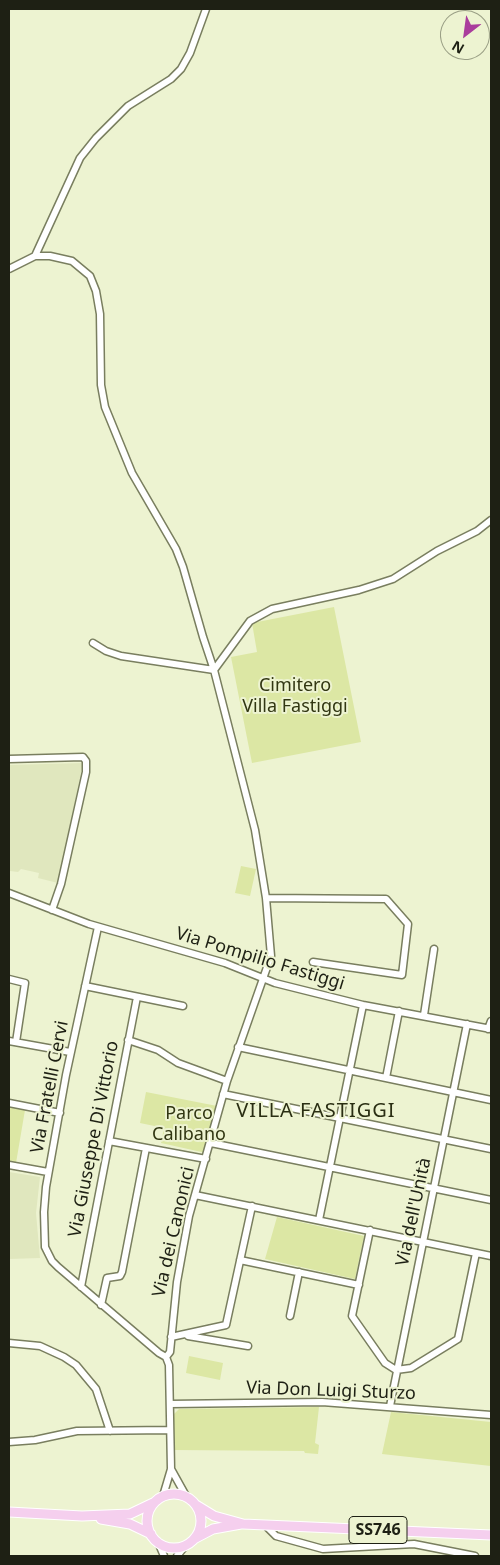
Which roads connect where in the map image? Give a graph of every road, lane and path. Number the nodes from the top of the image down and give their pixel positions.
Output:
1 (206, 9) edge
2 (35, 256) junction
3 (9, 269) edge
4 (491, 520) edge
5 (93, 643) dead end
6 (214, 670) junction
7 (9, 759) edge
8 (9, 893) edge
9 (266, 898) junction
10 (52, 910) junction
11 (98, 927) junction
12 (434, 949) dead end
13 (313, 962) dead end
14 (262, 978) junction
15 (9, 979) edge
16 (85, 986) junction
17 (137, 997) junction
18 (363, 1005) junction
19 (183, 1006) dead end
20 (399, 1010) junction
21 (424, 1015) junction
22 (491, 1021) edge
23 (467, 1024) junction
24 (490, 1029) edge
25 (128, 1040) junction
26 (9, 1041) edge
27 (16, 1042) junction
28 (238, 1047) junction
29 (70, 1052) junction
30 (350, 1070) junction
31 (386, 1078) junction
32 (227, 1081) junction
33 (454, 1092) junction
34 (224, 1094) junction
35 (491, 1100) edge
36 (9, 1104) edge
37 (60, 1113) junction
38 (340, 1117) junction
39 (445, 1139) junction
40 (109, 1141) junction
41 (211, 1143) junction
42 (146, 1148) junction
43 (491, 1149) edge
44 (206, 1159) junction
45 (9, 1165) edge
46 (330, 1166) junction
47 (48, 1172) junction
48 (435, 1188) junction
49 (195, 1195) junction
50 (491, 1200) edge
51 (252, 1206) junction
52 (318, 1220) junction
53 (370, 1230) junction
54 (423, 1242) junction
55 (476, 1253) junction
56 (491, 1256) edge
57 (240, 1260) junction
58 (299, 1272) junction
59 (359, 1285) junction
60 (81, 1287) junction
61 (101, 1305) junction
62 (290, 1316) dead end
63 (184, 1335) junction
64 (171, 1337) junction
65 (9, 1343) edge
66 (248, 1346) dead end
67 (166, 1357) junction
68 (396, 1370) junction
69 (170, 1404) junction
70 (390, 1406) junction
71 (491, 1415) edge
72 (170, 1430) junction
73 (110, 1431) junction
74 (11, 1442) edge
75 (171, 1469) junction
76 (163, 1496) junction
77 (186, 1496) junction
78 (153, 1504) junction
79 (196, 1505) junction
80 (9, 1512) edge
81 (82, 1516) junction
82 (243, 1524) junction
83 (265, 1525) junction
84 (151, 1534) junction
85 (491, 1535) edge
86 (194, 1539) junction
87 (158, 1542) junction
88 (186, 1545) junction
89 (164, 1556) edge
90 (178, 1556) edge
91 (475, 1556) edge

1 - 2 street
2 - 3 street
2 - 6 street, Via dei Canonici
4 - 6 street
5 - 6 street
6 - 9 street, Via dei Canonici
7 - 10 street
8 - 10 street, Via Pompilio Fastiggi
9 - 13 street
9 - 14 street, Via dei Canonici
10 - 11 street, Via Pompilio Fastiggi
11 - 14 street, Via Pompilio Fastiggi
11 - 16 street, Via Fratelli Cervi
12 - 21 street
14 - 18 street, Via Pompilio Fastiggi
14 - 28 street, Via dei Canonici
15 - 27 street
16 - 17 street
16 - 29 street, Via Fratelli Cervi
17 - 19 street
17 - 25 street, Via Giuseppe Di Vittorio
18 - 20 street, Via Pompilio Fastiggi
18 - 30 street
20 - 21 street, Via Pompilio Fastiggi
20 - 31 street
21 - 23 street, Via Pompilio Fastiggi
22 - 24 street
23 - 24 street, Via Pompilio Fastiggi
23 - 33 street, Via dell'Unità
25 - 32 street
25 - 40 street, Via Giuseppe Di Vittorio
26 - 27 street
27 - 29 street
28 - 30 street
28 - 32 street, Via dei Canonici
29 - 37 street, Via Fratelli Cervi
30 - 31 street
30 - 38 street
31 - 33 street
32 - 34 street, Via dei Canonici
33 - 35 street
33 - 39 street, Via dell'Unità
34 - 38 street
34 - 41 street, Via dei Canonici
36 - 37 street
37 - 47 street, Via Fratelli Cervi
38 - 39 street
38 - 46 street
39 - 43 street
39 - 48 street, Via dell'Unità
40 - 42 street
40 - 60 street, Via Giuseppe Di Vittorio
41 - 44 street, Via dei Canonici
41 - 46 street
42 - 44 street
42 - 61 street
44 - 49 street, Via dei Canonici
45 - 47 street
46 - 48 street
46 - 52 street
47 - 60 street, Via Fratelli Cervi
48 - 50 street
48 - 54 street, Via dell'Unità
49 - 51 street
49 - 64 street, Via dei Canonici
51 - 52 street
51 - 57 street
52 - 53 street
53 - 54 street
53 - 59 street
54 - 55 street
54 - 68 street, Via dell'Unità
55 - 56 street
55 - 68 street
57 - 58 street
57 - 63 street
58 - 59 street
58 - 62 street
59 - 68 street
60 - 61 street
61 - 67 street
63 - 64 street
63 - 66 street
64 - 67 street, Via dei Canonici
65 - 73 street
67 - 69 street, Via dei Canonici
68 - 70 street, Via dell'Unità
69 - 70 street, Via Don Luigi Sturzo
69 - 72 street, Via dei Canonici
70 - 71 street, Via Don Luigi Sturzo
72 - 73 street
72 - 75 street, Via dei Canonici
73 - 74 street
75 - 76 street, Via dei Canonici
75 - 77 street, Via dei Canonici
76 - 77 main road
76 - 78 main road
77 - 79 main road, SS746
78 - 81 main road
78 - 84 main road
79 - 82 main road, SS746
79 - 86 main road
80 - 81 main road
81 - 84 main road
82 - 83 main road, SS746
82 - 86 main road, SS746
83 - 85 main road, SS746
83 - 91 street
84 - 87 main road
86 - 88 main road, SS746
87 - 88 main road
87 - 89 street
88 - 90 street

